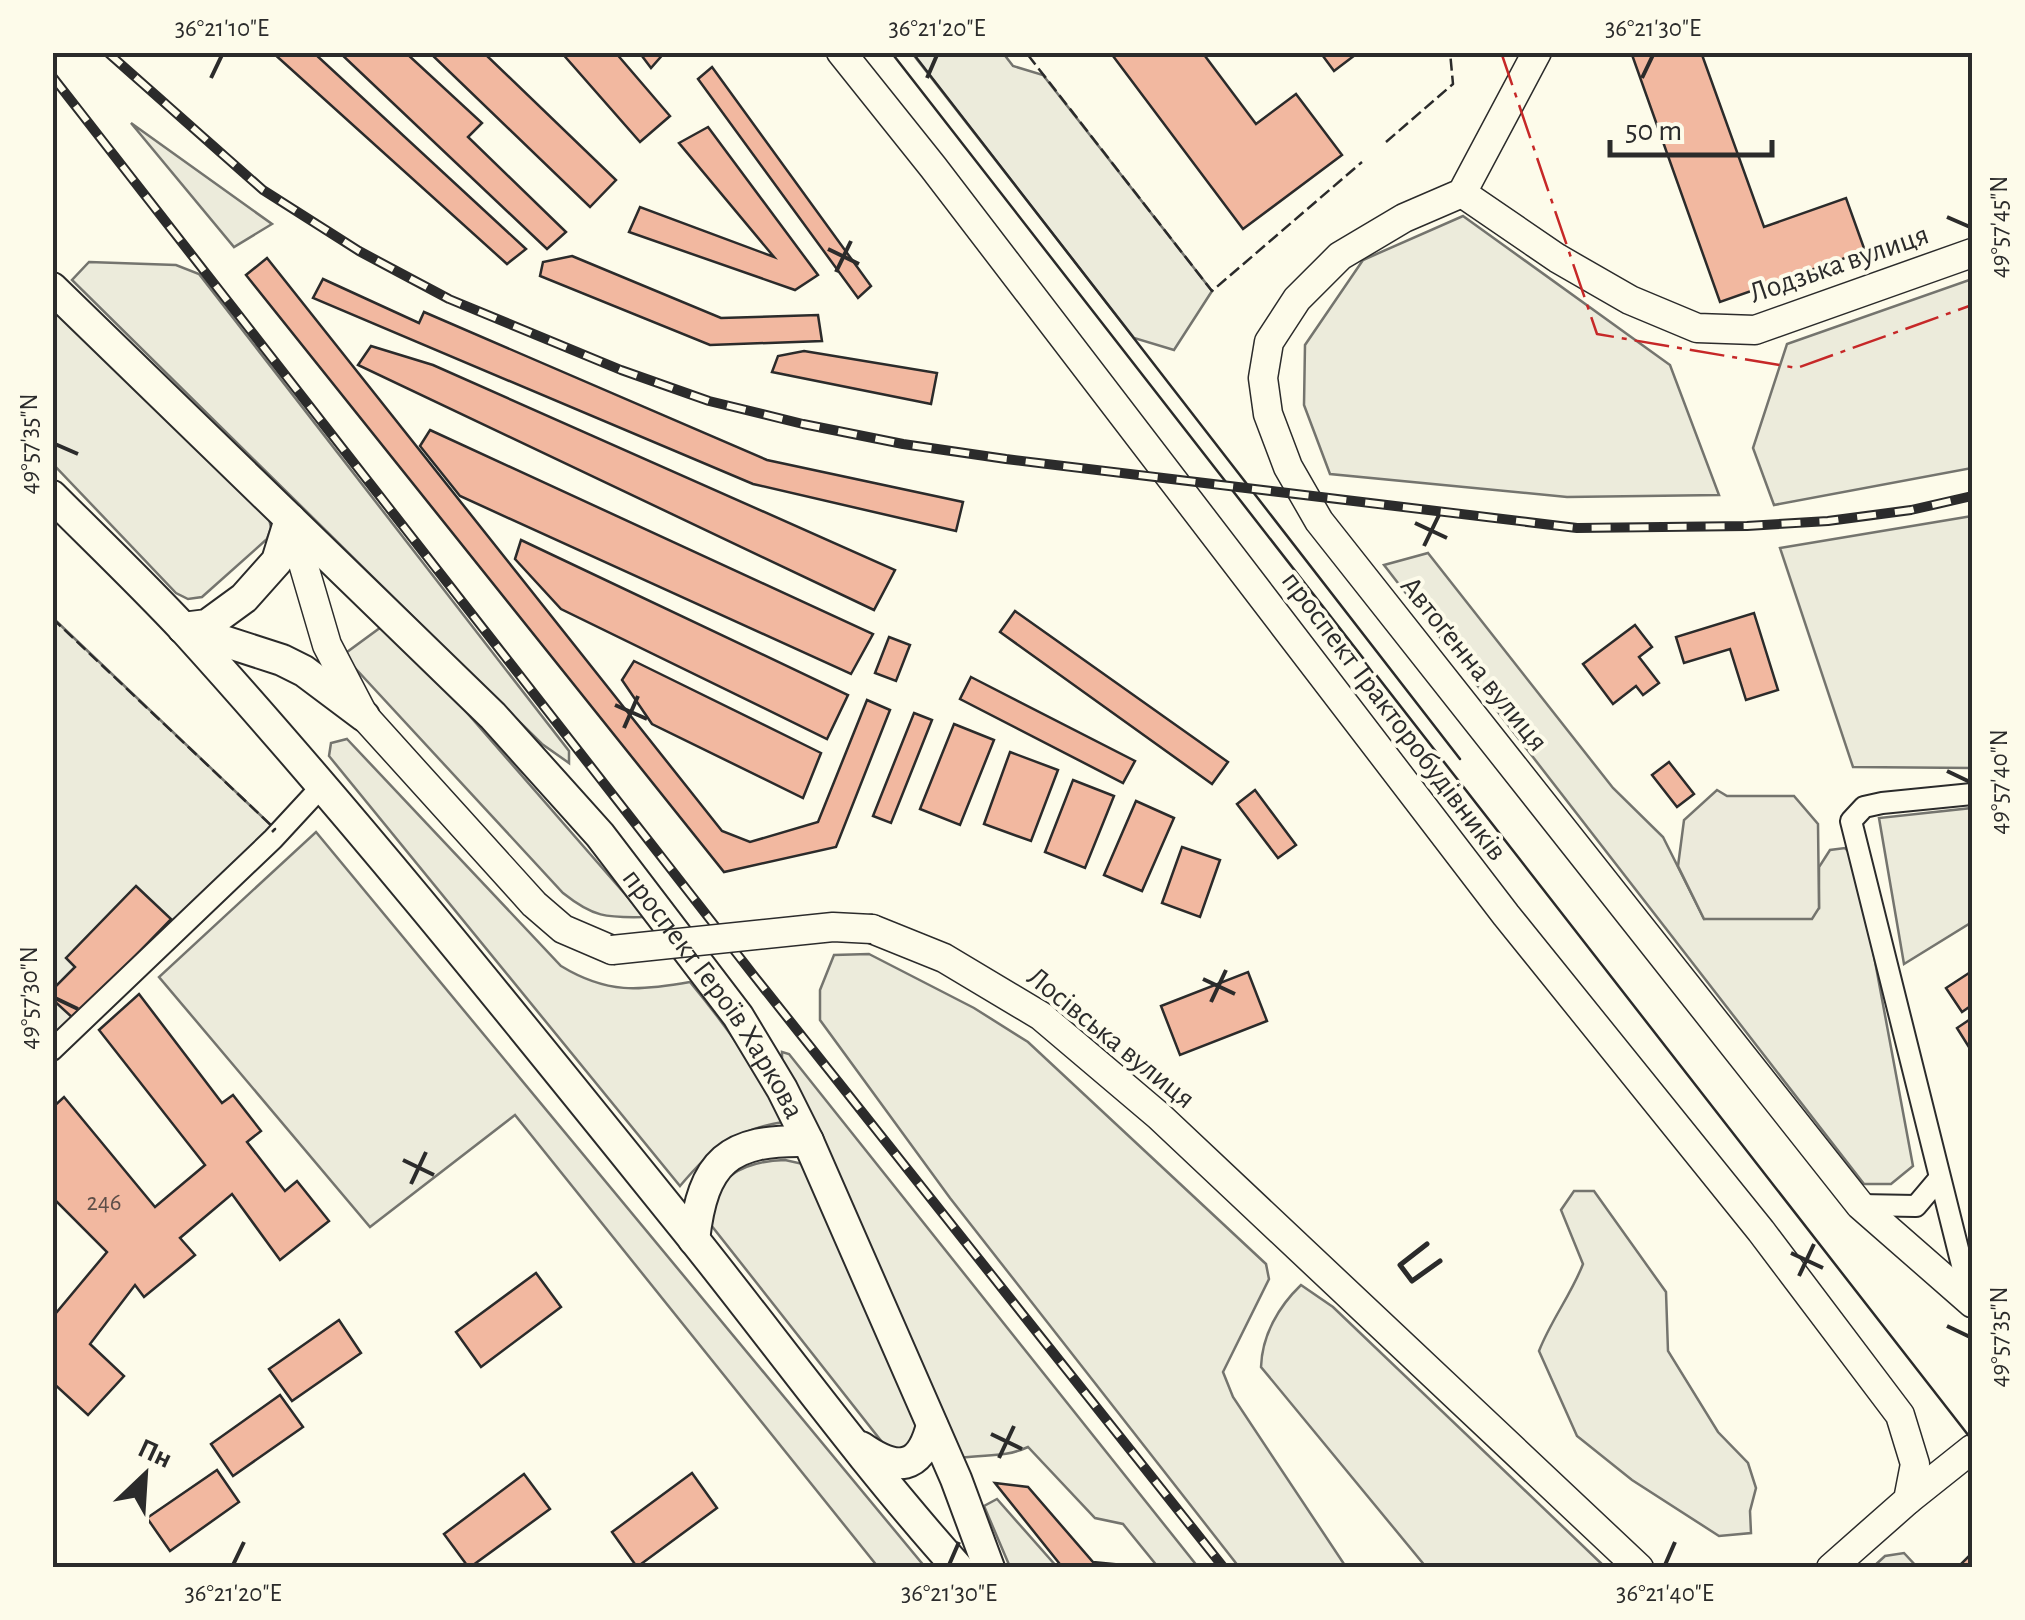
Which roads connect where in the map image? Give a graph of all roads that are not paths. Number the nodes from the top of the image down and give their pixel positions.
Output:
1 (841, 52) edge
2 (1537, 52) edge
3 (1462, 193) junction
4 (1972, 253) edge
5 (52, 288) edge
6 (52, 496) edge
7 (290, 519) junction
8 (183, 628) junction
9 (364, 716) junction
10 (322, 786) junction
11 (1972, 794) edge
12 (52, 1050) edge
13 (808, 1141) junction
14 (1938, 1180) junction
15 (1860, 1205) junction
16 (694, 1240) junction
17 (1972, 1303) edge
18 (932, 1425) junction
19 (846, 1436) junction
20 (1972, 1449) edge
21 (1908, 1500) junction
22 (958, 1568) edge
23 (989, 1568) edge
24 (1639, 1568) edge
25 (1831, 1568) edge

1 - 21 main road, проспект Тракторобудівників
2 - 3 main road
3 - 4 main road, Лодзька вулиця
3 - 15 main road, Автоґенна вулиця
5 - 7 main road, проспект Героїв Харкова
6 - 8 main road
7 - 8 main road
7 - 9 main road, Лосівська вулиця
7 - 13 main road, проспект Героїв Харкова
8 - 9 main road
8 - 10 main road
9 - 24 main road, Лосівська вулиця, bridge
10 - 12 street
10 - 16 main road
11 - 14 street
13 - 16 main road
13 - 18 main road, проспект Героїв Харкова
14 - 15 street
14 - 17 street
15 - 17 main road, Автоґенна вулиця
16 - 19 main road
18 - 19 main road
18 - 23 main road, проспект Героїв Харкова
19 - 22 main road
20 - 21 main road
21 - 25 main road

